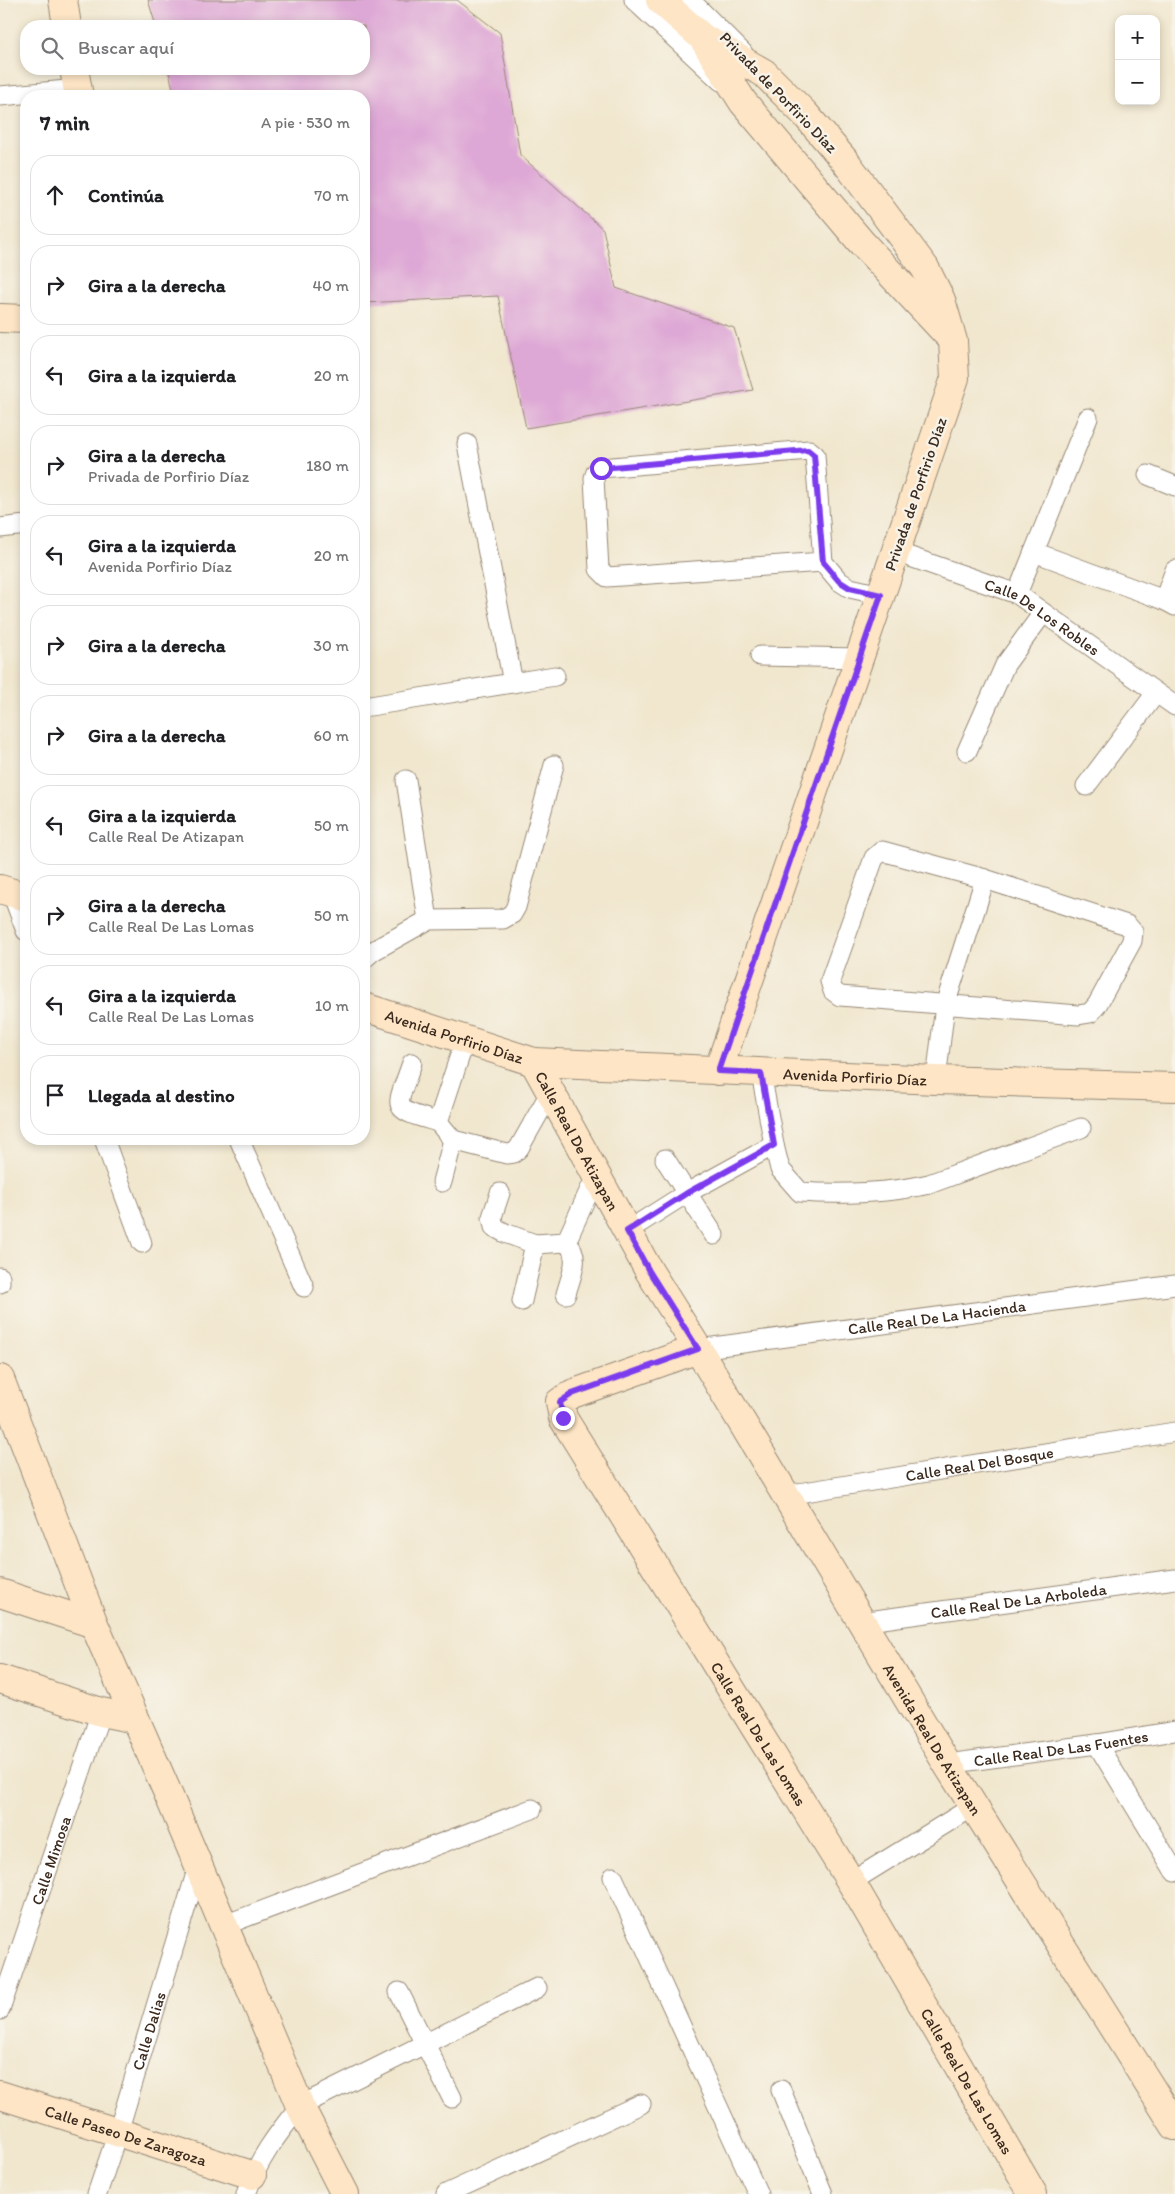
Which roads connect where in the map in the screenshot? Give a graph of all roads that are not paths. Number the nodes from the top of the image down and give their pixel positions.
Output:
1 (63, 0) edge
2 (634, 0) edge
3 (660, 0) edge
4 (690, 0) edge
5 (66, 20) edge
6 (728, 62) junction
7 (764, 73) junction
8 (77, 85) edge
9 (42, 90) edge
10 (20, 93) edge
11 (0, 96) edge
12 (743, 102) junction
13 (890, 220) junction
14 (861, 242) junction
15 (0, 318) edge
16 (20, 319) edge
17 (953, 341) junction
18 (1088, 418) dead end
19 (467, 444) dead end
20 (1148, 474) dead end
21 (1175, 486) edge
22 (20, 526) edge
23 (0, 528) edge
24 (896, 552) junction
25 (1034, 552) junction
26 (823, 562) junction
27 (1175, 570) edge
28 (1017, 594) junction
29 (881, 595) junction
30 (1170, 603) edge
31 (1043, 613) junction
32 (760, 656) dead end
33 (859, 658) junction
34 (555, 676) dead end
35 (513, 683) junction
36 (1156, 692) junction
37 (370, 706) edge
38 (1175, 706) edge
39 (967, 751) dead end
40 (554, 765) dead end
41 (406, 780) dead end
42 (1086, 786) dead end
43 (985, 879) junction
44 (13, 893) edge
45 (20, 913) edge
46 (428, 920) junction
47 (370, 953) edge
48 (945, 1005) junction
49 (370, 1009) edge
50 (466, 1040) junction
51 (534, 1062) junction
52 (412, 1064) dead end
53 (718, 1071) junction
54 (761, 1073) junction
55 (936, 1080) junction
56 (1175, 1087) edge
57 (550, 1093) junction
58 (438, 1122) junction
59 (1081, 1128) dead end
60 (453, 1140) junction
61 (106, 1145) edge
62 (242, 1145) edge
63 (774, 1145) junction
64 (665, 1159) dead end
65 (596, 1176) junction
66 (442, 1182) dead end
67 (500, 1193) dead end
68 (687, 1193) junction
69 (627, 1231) junction
70 (714, 1235) dead end
71 (566, 1242) junction
72 (142, 1243) dead end
73 (535, 1244) junction
74 (0, 1277) edge
75 (0, 1283) edge
76 (1175, 1286) edge
77 (304, 1287) dead end
78 (566, 1294) dead end
79 (522, 1302) dead end
80 (698, 1349) junction
81 (2, 1391) edge
82 (1175, 1432) edge
83 (786, 1495) junction
84 (1175, 1579) edge
85 (0, 1593) edge
86 (861, 1622) junction
87 (94, 1624) junction
88 (0, 1679) edge
89 (101, 1712) junction
90 (135, 1719) junction
91 (1175, 1731) edge
92 (1097, 1744) junction
93 (947, 1764) junction
94 (974, 1806) junction
95 (532, 1809) dead end
96 (198, 1867) junction
97 (1175, 1872) edge
98 (613, 1877) dead end
99 (851, 1882) junction
100 (222, 1926) junction
101 (537, 1988) dead end
102 (400, 1992) dead end
103 (0, 2010) edge
104 (426, 2043) junction
105 (781, 2090) dead end
106 (0, 2095) edge
107 (452, 2098) dead end
108 (641, 2104) dead end
109 (300, 2106) junction
110 (1175, 2126) edge
111 (118, 2132) junction
112 (249, 2185) edge
113 (97, 2194) edge
114 (345, 2194) edge
115 (446, 2194) edge
116 (758, 2194) edge
117 (823, 2194) edge
118 (1033, 2194) edge

1 - 5 street
2 - 12 street, Privada de Porfirio Díaz
3 - 6 street
4 - 7 street, Privada de Porfirio Díaz
6 - 7 street
6 - 12 street
7 - 13 street, Privada de Porfirio Díaz
8 - 9 street
10 - 11 street
12 - 14 street, Privada de Porfirio Díaz
13 - 14 street
13 - 17 street, Privada de Porfirio Díaz
14 - 17 street, Privada de Porfirio Díaz
15 - 16 street
17 - 24 street, Privada de Porfirio Díaz
18 - 25 street
19 - 35 street
20 - 21 street
22 - 23 street
24 - 28 street, Calle De Los Robles
24 - 29 street, Privada de Porfirio Díaz
25 - 28 street
25 - 30 street
26 - 26 street
26 - 29 street
27 - 30 street
28 - 31 street, Calle De Los Robles
29 - 33 street, Privada de Porfirio Díaz
31 - 36 street, Calle De Los Robles
31 - 39 street
32 - 33 street
33 - 53 street, Privada de Porfirio Díaz
34 - 35 street
35 - 37 street
36 - 38 street, Calle De Los Robles
36 - 42 street
40 - 46 street
41 - 46 street
43 - 48 street
43 - 48 street
43 - 48 street
44 - 45 street
46 - 47 street
48 - 55 street
49 - 50 street, Avenida Porfirio Díaz
50 - 51 street, Avenida Porfirio Díaz
50 - 58 street
51 - 53 street, Avenida Porfirio Díaz
51 - 57 street, Calle Real De Atizapan
52 - 58 street
53 - 54 street, Avenida Porfirio Díaz
54 - 55 street, Avenida Porfirio Díaz
54 - 63 street
55 - 56 street, Avenida Porfirio Díaz
57 - 60 street
57 - 65 street, Calle Real De Atizapan
58 - 60 street
59 - 63 street
60 - 66 street
61 - 72 street
62 - 77 street
63 - 68 street
64 - 68 street
65 - 69 street, Calle Real De Atizapan
65 - 71 street
67 - 73 street
68 - 69 street
68 - 70 street
69 - 80 street, Calle Real De Atizapan
71 - 73 street
71 - 78 street
73 - 79 street
74 - 75 street
76 - 80 street, Calle Real De La Hacienda
80 - 83 street, Avenida Real De Atizapan
80 - 99 street, Calle Real De Las Lomas
81 - 87 street
82 - 83 street, Calle Real Del Bosque
83 - 86 street, Avenida Real De Atizapan
84 - 86 street, Calle Real De La Arboleda
85 - 87 street
86 - 93 street, Avenida Real De Atizapan
87 - 90 street
88 - 89 street
89 - 90 street
89 - 103 street, Calle Mimosa
90 - 96 street
91 - 92 street, Calle Real De Las Fuentes
92 - 93 street, Calle Real De Las Fuentes
92 - 97 street
93 - 94 street, Avenida Real De Atizapan
94 - 99 street
94 - 110 street, Avenida Real De Atizapan
95 - 100 street
96 - 100 street
96 - 111 street, Calle Dalias
98 - 116 street
99 - 118 street, Calle Real De Las Lomas
100 - 109 street
101 - 104 street
102 - 104 street
104 - 107 street
104 - 109 street
105 - 117 street
106 - 111 street, Calle Paseo De Zaragoza
108 - 115 street
109 - 112 street
109 - 114 street
111 - 112 street, Calle Paseo De Zaragoza
111 - 113 street, Calle Dalias

